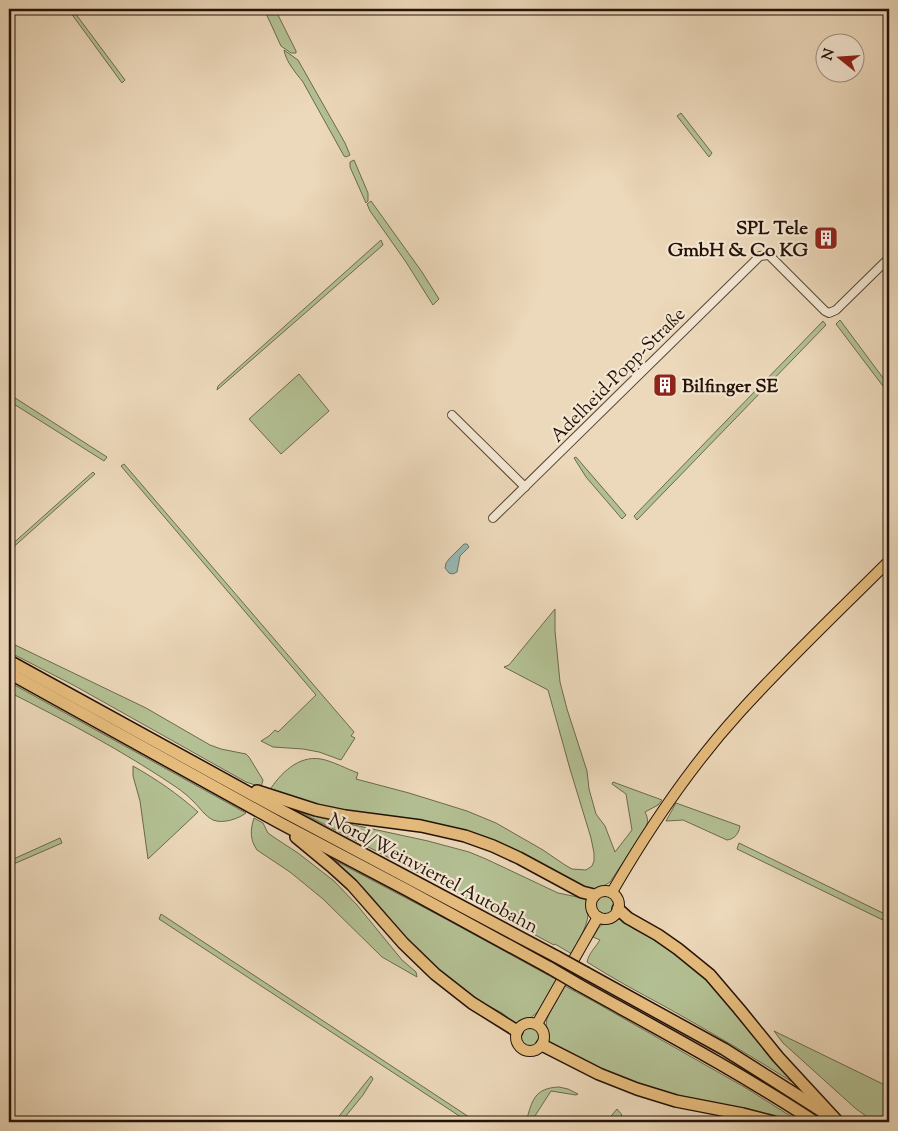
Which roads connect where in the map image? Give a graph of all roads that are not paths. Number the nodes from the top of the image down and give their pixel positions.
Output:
1 (889, 258) edge
2 (452, 416) dead end
3 (525, 487) junction
4 (493, 518) dead end
5 (889, 561) edge
6 (9, 661) edge
7 (9, 673) edge
8 (226, 780) junction
9 (280, 823) junction
10 (612, 892) junction
11 (594, 895) junction
12 (618, 909) junction
13 (598, 917) junction
14 (537, 1024) junction
15 (517, 1031) junction
16 (542, 1045) junction
17 (774, 1122) edge
18 (815, 1122) edge
19 (838, 1122) edge

1 - 3 street, Adelheid-Popp-Straße
2 - 3 street
3 - 4 street, Adelheid-Popp-Straße
5 - 10 main road
6 - 8 highway, Nord/Weinviertel Autobahn
7 - 9 highway, Nord/Weinviertel Autobahn
8 - 11 highway
8 - 19 highway, Nord/Weinviertel Autobahn, bridge
9 - 15 highway
9 - 18 highway, Nord/Weinviertel Autobahn, bridge
10 - 11 main road
10 - 12 main road
11 - 13 main road
12 - 13 main road
12 - 19 highway
13 - 14 main road
14 - 15 main road
14 - 16 main road
15 - 16 main road
16 - 17 highway

